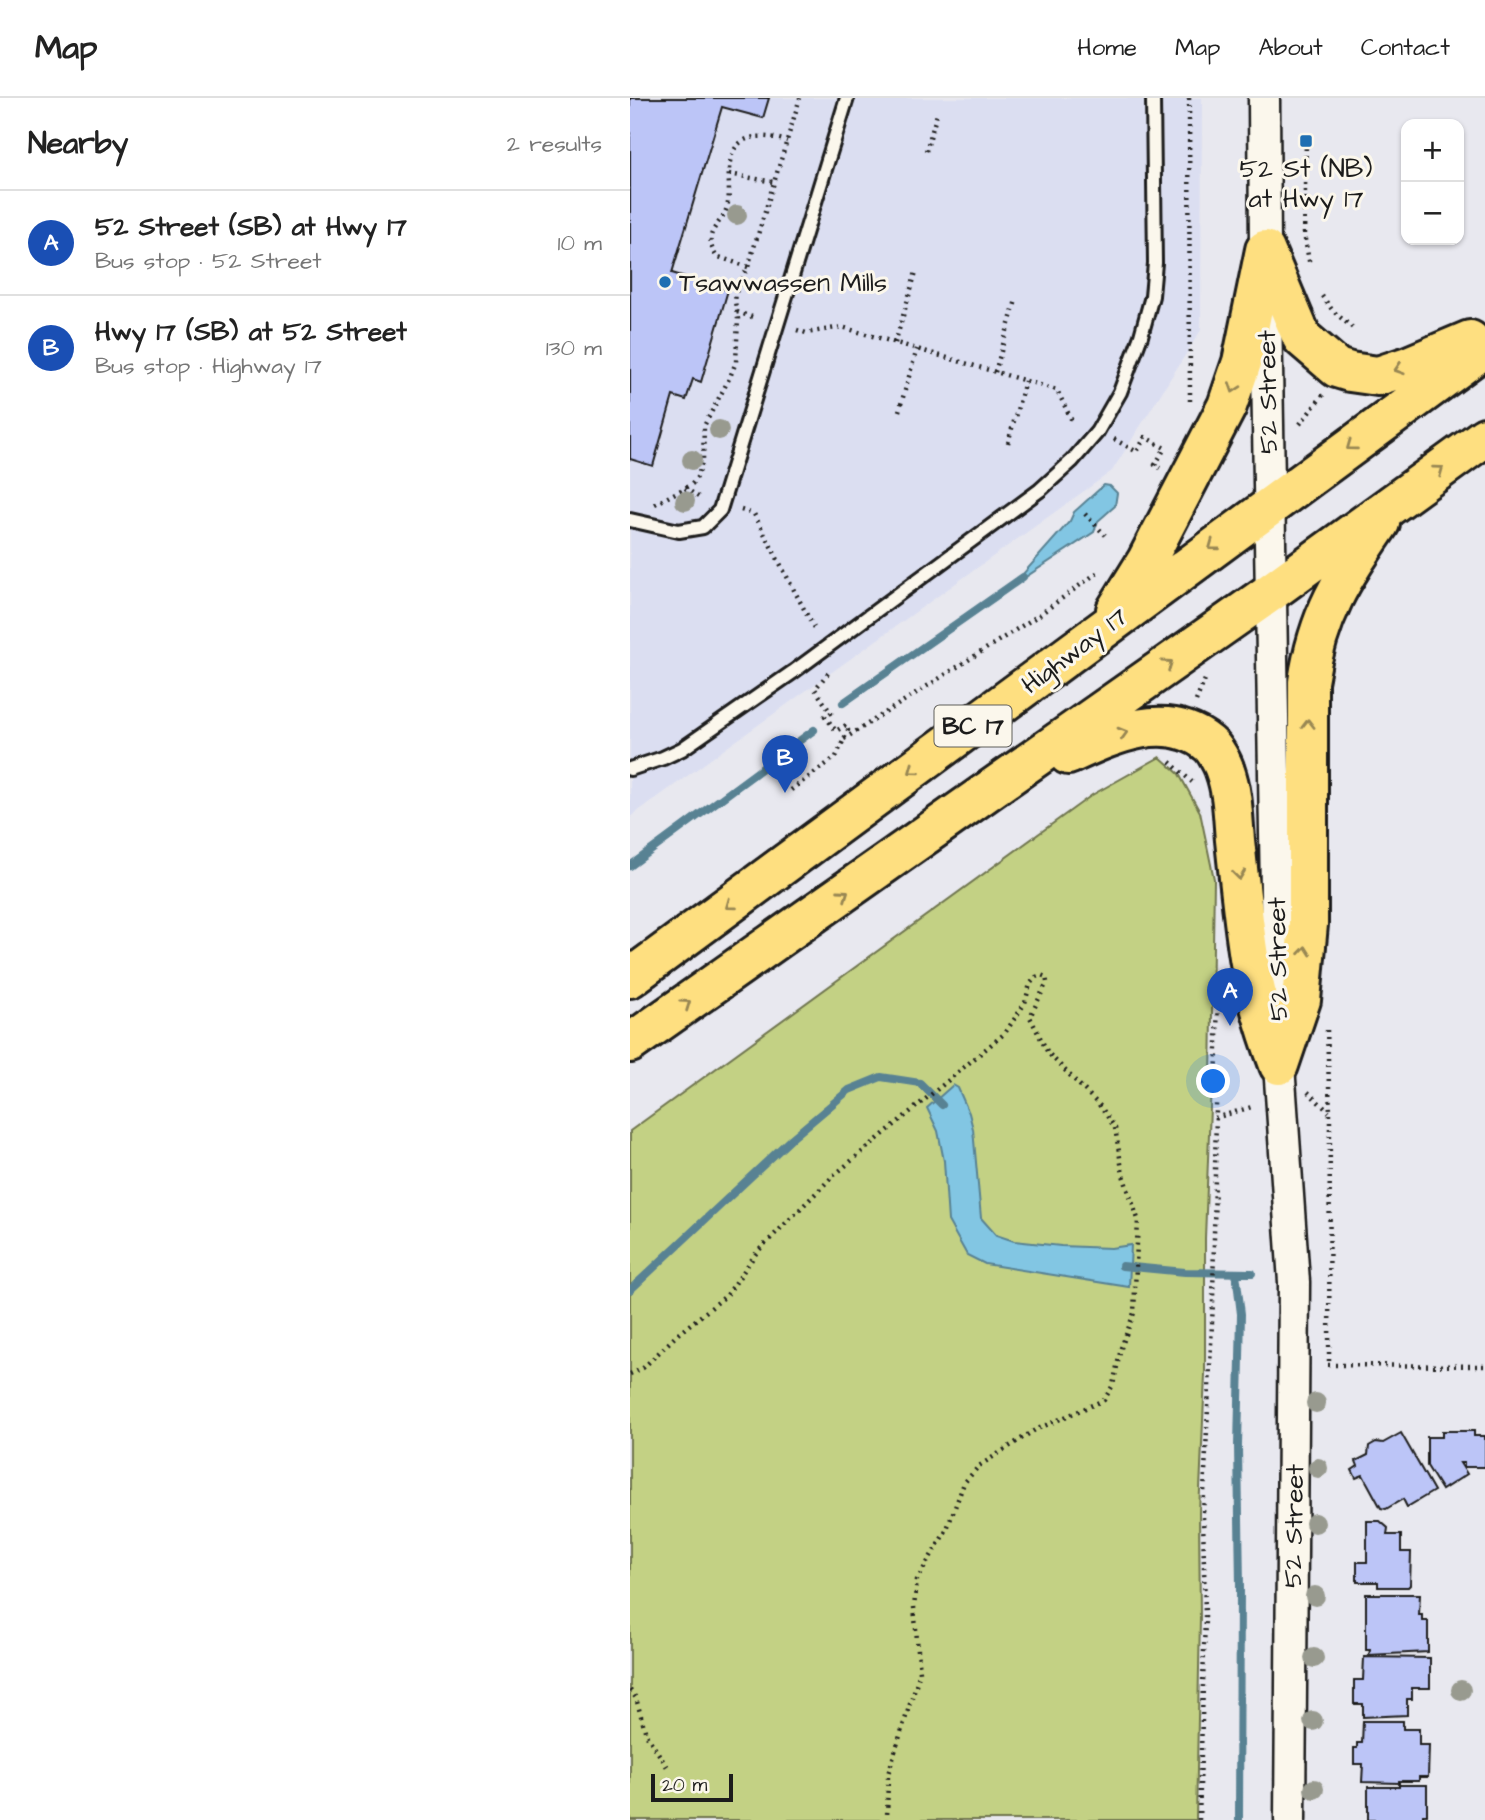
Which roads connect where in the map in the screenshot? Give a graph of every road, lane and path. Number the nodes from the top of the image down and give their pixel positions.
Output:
1 (800, 98) edge
2 (846, 98) edge
3 (1153, 98) edge
4 (1189, 98) edge
5 (1265, 98) edge
6 (937, 114) dead end
7 (787, 141) junction
8 (1306, 141) dead end
9 (926, 151) dead end
10 (729, 174) junction
11 (774, 181) junction
12 (1265, 250) junction
13 (748, 267) junction
14 (916, 272) dead end
15 (1312, 275) dead end
16 (1321, 294) dead end
17 (1016, 300) dead end
18 (737, 312) junction
19 (752, 317) dead end
20 (1354, 329) dead end
21 (797, 330) dead end
22 (1485, 333) edge
23 (895, 343) junction
24 (1485, 348) edge
25 (917, 349) junction
26 (995, 372) junction
27 (1025, 381) junction
28 (1321, 401) dead end
29 (1190, 409) dead end
30 (899, 411) dead end
31 (1072, 421) dead end
32 (1300, 424) dead end
33 (1485, 437) edge
34 (1113, 439) dead end
35 (1008, 443) dead end
36 (1168, 474) dead end
37 (685, 488) junction
38 (700, 498) dead end
39 (647, 504) dead end
40 (1393, 504) junction
41 (1269, 507) junction
42 (741, 510) dead end
43 (1085, 514) dead end
44 (630, 520) edge
45 (1105, 535) dead end
46 (1109, 563) dead end
47 (1271, 592) junction
48 (814, 628) dead end
49 (1105, 628) junction
50 (835, 664) dead end
51 (1206, 681) dead end
52 (1195, 703) dead end
53 (844, 739) junction
54 (630, 769) edge
55 (993, 789) junction
56 (791, 790) dead end
57 (676, 944) junction
58 (630, 967) edge
59 (1218, 968) dead end
60 (630, 978) edge
61 (1327, 1029) dead end
62 (630, 1043) edge
63 (1279, 1065) junction
64 (1255, 1106) dead end
65 (1215, 1118) junction
66 (1295, 1365) junction
67 (1329, 1365) junction
68 (1485, 1366) edge
69 (630, 1374) edge
70 (630, 1689) edge
71 (669, 1770) dead end
72 (887, 1820) edge
73 (1199, 1820) edge
74 (1290, 1820) edge

1 - 7 path
2 - 44 lane
3 - 54 lane
4 - 29 path
5 - 12 street, 52 Street
6 - 9 path
7 - 10 path
7 - 11 path
8 - 15 path
10 - 11 path
10 - 13 path
11 - 13 path
22 -> 12 highway
12 - 41 street, 52 Street
12 -> 49 highway
13 - 18 path
14 - 23 path
16 - 20 path
17 - 26 path
18 - 19 path
18 - 37 path
21 - 23 path
23 - 25 path
24 -> 41 highway, Highway 17 / BC 17
25 - 26 path
25 - 30 path
26 - 27 path
27 - 31 path
27 - 35 path
28 - 32 path
40 -> 33 highway, BC 17
34 - 36 path
37 - 38 path
37 - 39 path
40 - 47 highway, BC 17
63 -> 40 highway
41 - 47 street, 52 Street
41 -> 49 highway, Highway 17 / BC 17
42 - 48 path
43 - 45 path
46 - 53 path
55 -> 47 highway, BC 17
47 - 63 street, 52 Street
49 -> 57 highway, Highway 17 / BC 17
50 - 53 path
51 - 52 path
53 - 56 path
62 -> 55 highway, BC 17
55 -> 63 highway
57 - 58 lane
57 - 60 highway, Highway 17 / BC 17
59 - 65 path
61 - 67 path
63 - 66 street, 52 Street
64 - 65 path
65 - 73 path
66 - 67 path
66 - 74 street, 52 Street
67 - 68 path
69 - 72 path
70 - 71 path

